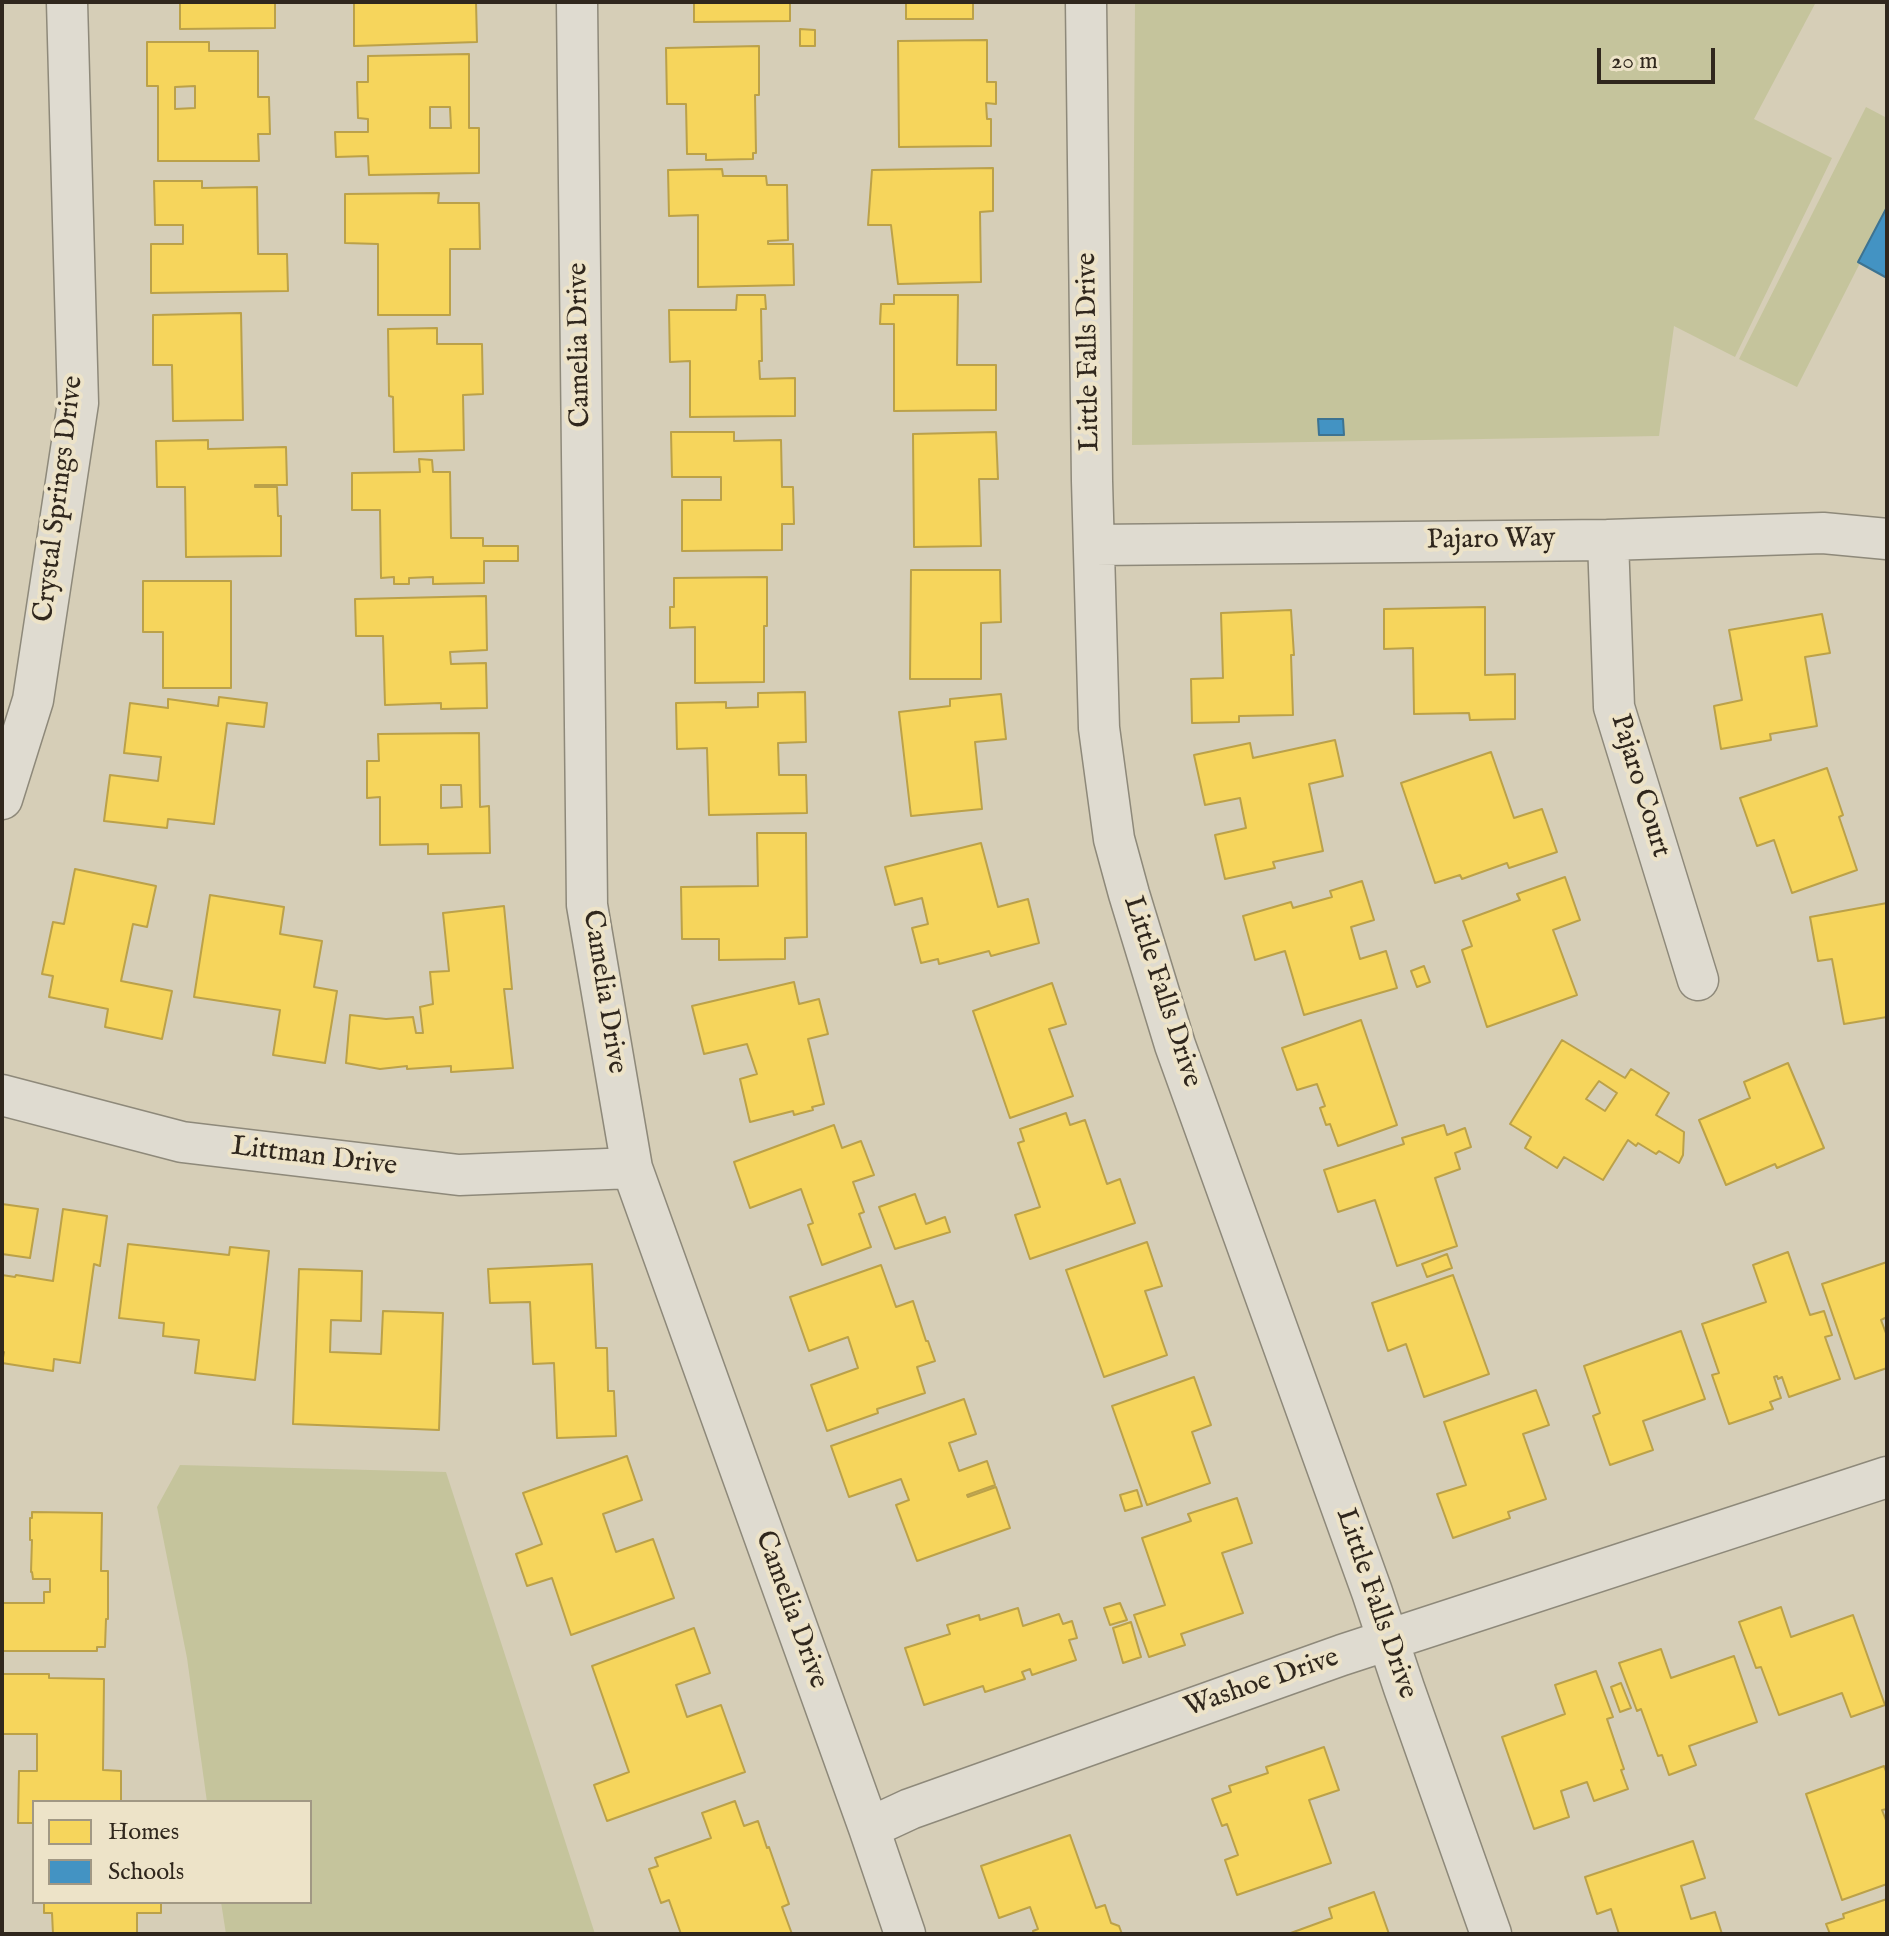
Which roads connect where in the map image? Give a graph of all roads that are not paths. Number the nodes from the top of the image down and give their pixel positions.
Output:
1 (67, 2) edge
2 (577, 2) edge
3 (1086, 2) edge
4 (1887, 539) edge
5 (1608, 540) junction
6 (1095, 545) junction
7 (2, 799) edge
8 (1698, 980) dead end
9 (2, 1095) edge
10 (632, 1168) junction
11 (1886, 1480) edge
12 (1388, 1641) junction
13 (869, 1828) junction
14 (905, 1934) edge
15 (1491, 1934) edge

1 - 7 street, Crystal Springs Drive
2 - 10 street, Camelia Drive
3 - 6 street, Little Falls Drive
4 - 5 street, Pajaro Way
5 - 6 street, Pajaro Way
5 - 8 street, Pajaro Court
6 - 12 street, Little Falls Drive
9 - 10 street, Littman Drive
10 - 13 street, Camelia Drive
11 - 12 street, Washoe Drive
12 - 13 street, Washoe Drive
12 - 15 street, Little Falls Drive
13 - 14 street, Camelia Drive

